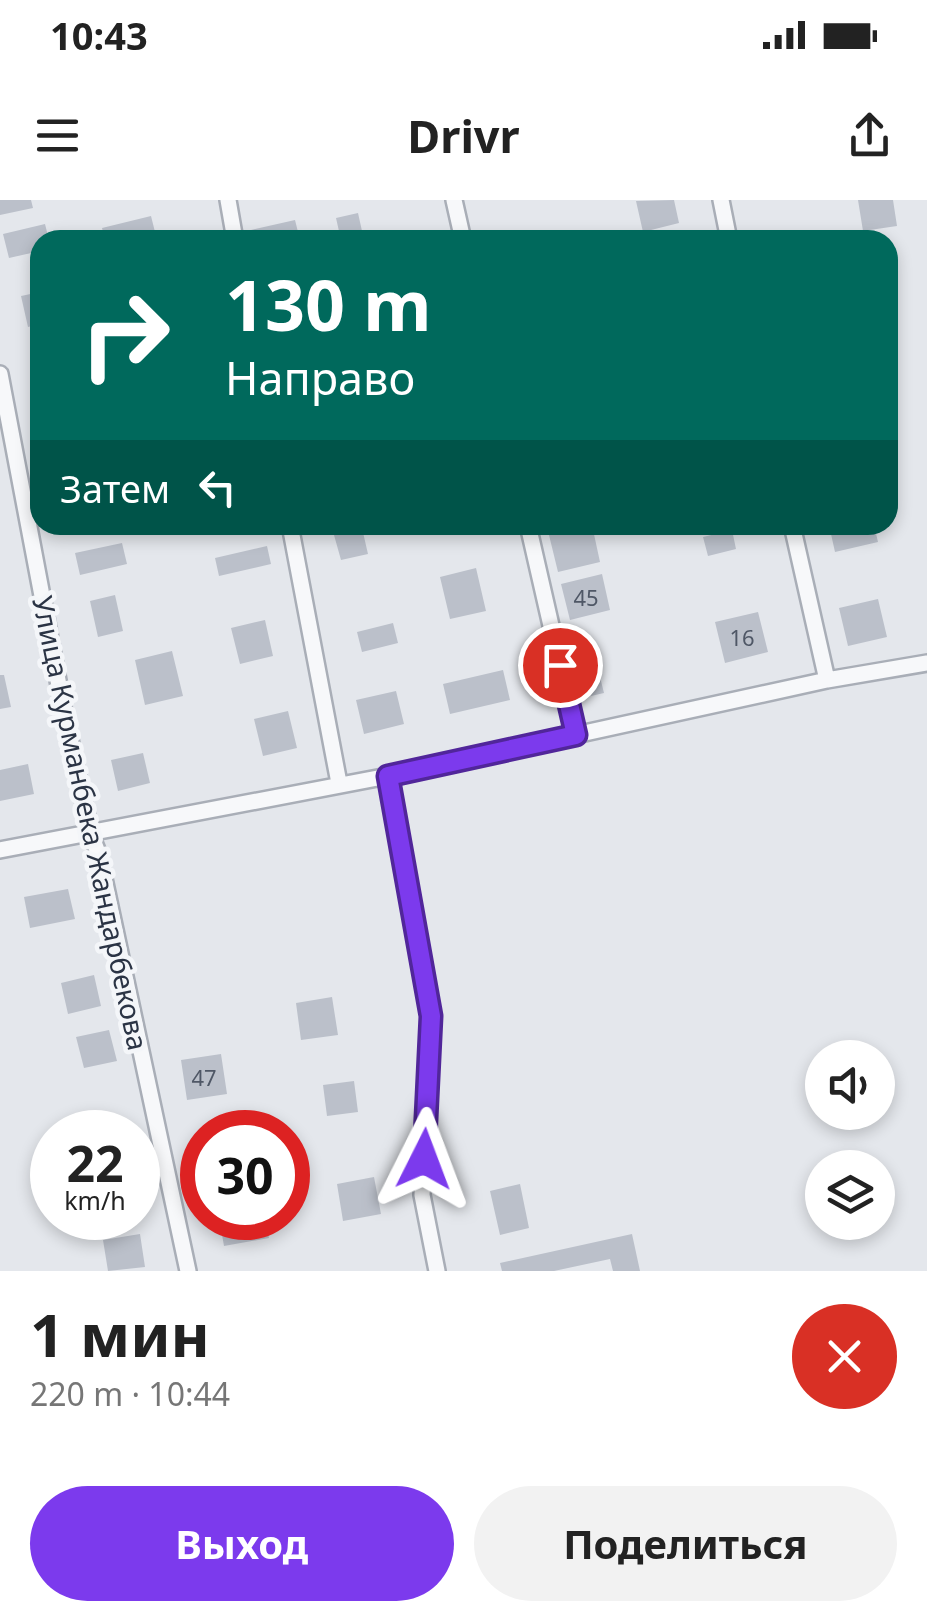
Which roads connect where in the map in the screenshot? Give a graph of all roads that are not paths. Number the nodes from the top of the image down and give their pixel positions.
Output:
1 (228, 200) edge
2 (454, 200) edge
3 (720, 200) edge
4 (233, 230) edge
5 (461, 230) edge
6 (728, 230) edge
7 (0, 374) edge
8 (30, 534) edge
9 (30, 535) edge
10 (292, 535) edge
11 (530, 535) edge
12 (794, 535) edge
13 (927, 663) edge
14 (827, 680) junction
15 (576, 735) junction
16 (388, 776) junction
17 (339, 782) junction
18 (91, 835) junction
19 (0, 850) edge
20 (188, 1271) edge
21 (436, 1271) edge

1 - 4 street
2 - 5 street
3 - 6 street
7 - 8 street, Улица Курманбека Жандарбекова
9 - 18 street, Улица Курманбека Жандарбекова
10 - 17 street
11 - 15 street
12 - 14 street
13 - 14 street
14 - 15 street
15 - 16 street
16 - 17 street
16 - 21 street
17 - 18 street
18 - 19 street
18 - 20 street, Улица Курманбека Жандарбекова

